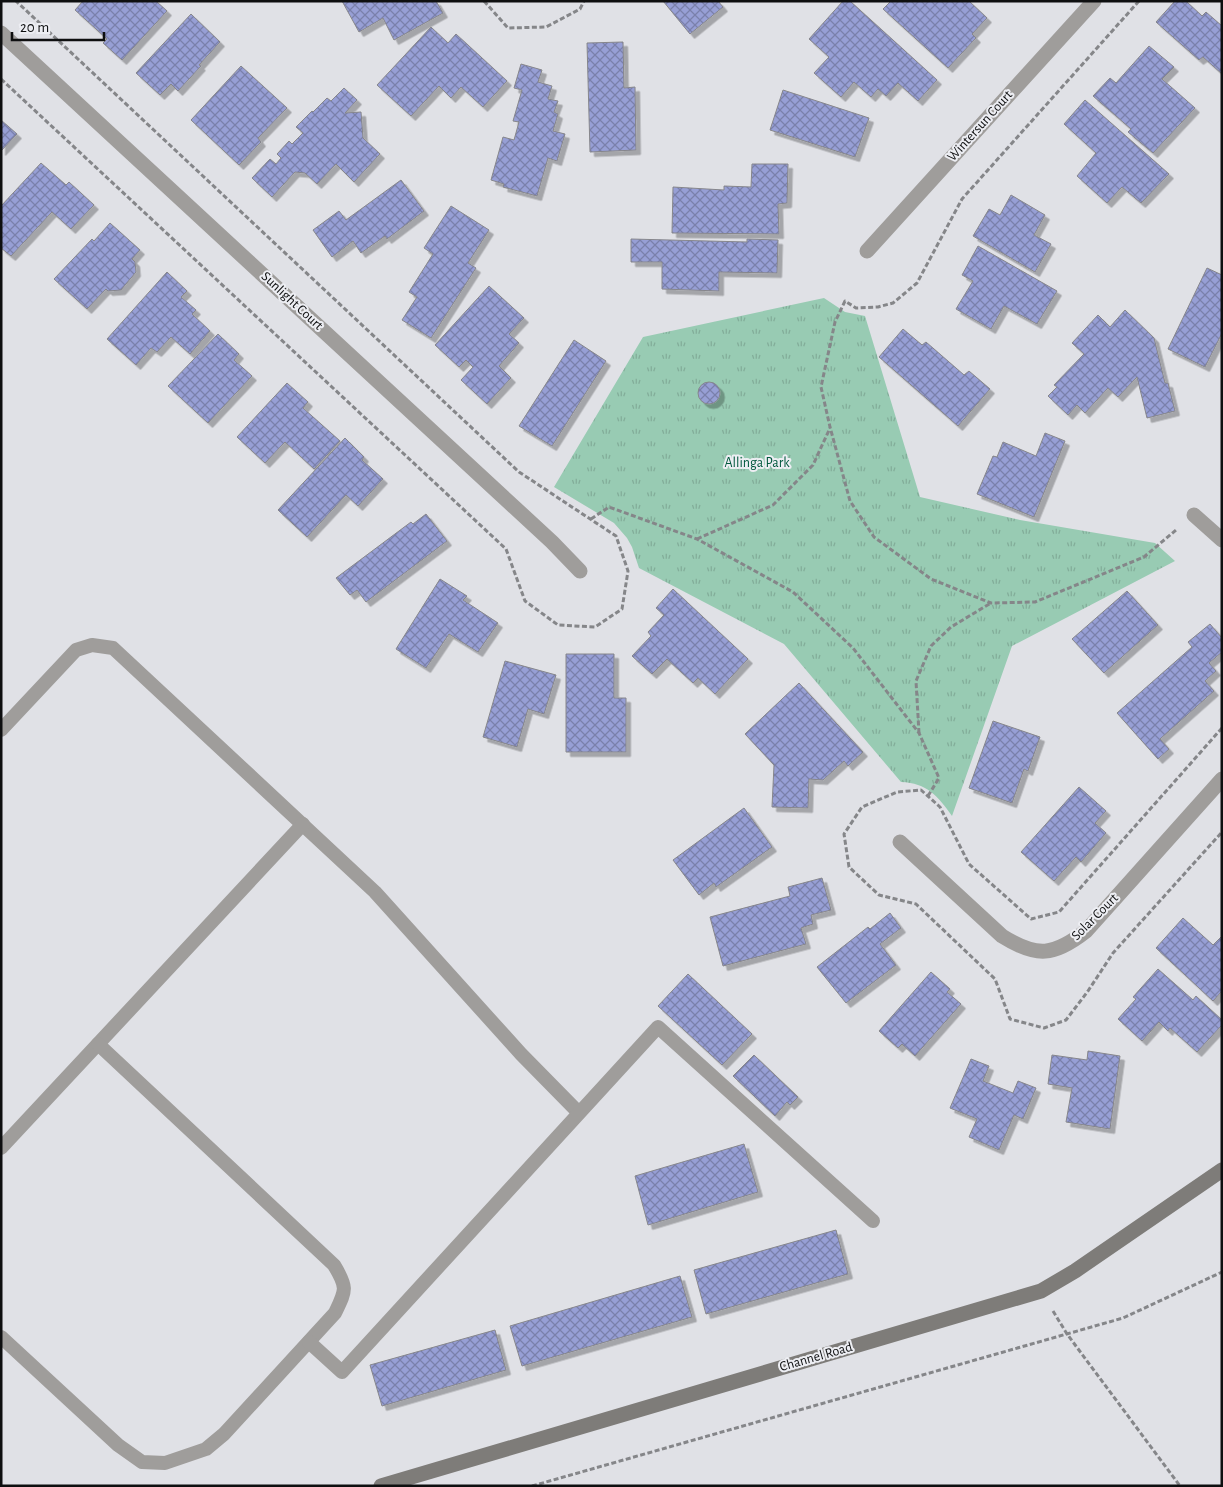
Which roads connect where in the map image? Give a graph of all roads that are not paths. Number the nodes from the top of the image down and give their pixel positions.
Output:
1 (1094, 1) edge
2 (1, 33) edge
3 (867, 251) dead end
4 (1194, 515) road end
5 (1222, 540) edge
6 (580, 571) dead end
7 (1, 730) edge
8 (1222, 779) edge
9 (303, 824) junction
10 (900, 842) dead end
11 (98, 1044) junction
12 (578, 1112) junction
13 (1, 1148) edge
14 (1222, 1170) edge
15 (873, 1221) dead end
16 (1, 1337) edge
17 (310, 1342) junction
18 (381, 1486) edge

1 - 3 street, Wintersun Court
2 - 6 street, Sunlight Court
4 - 5 street
7 - 9 lane
8 - 10 street, Solar Court
9 - 11 lane
9 - 12 lane
11 - 13 lane
11 - 17 lane
12 - 15 lane
12 - 17 lane
14 - 18 street, Channel Road
16 - 17 lane

